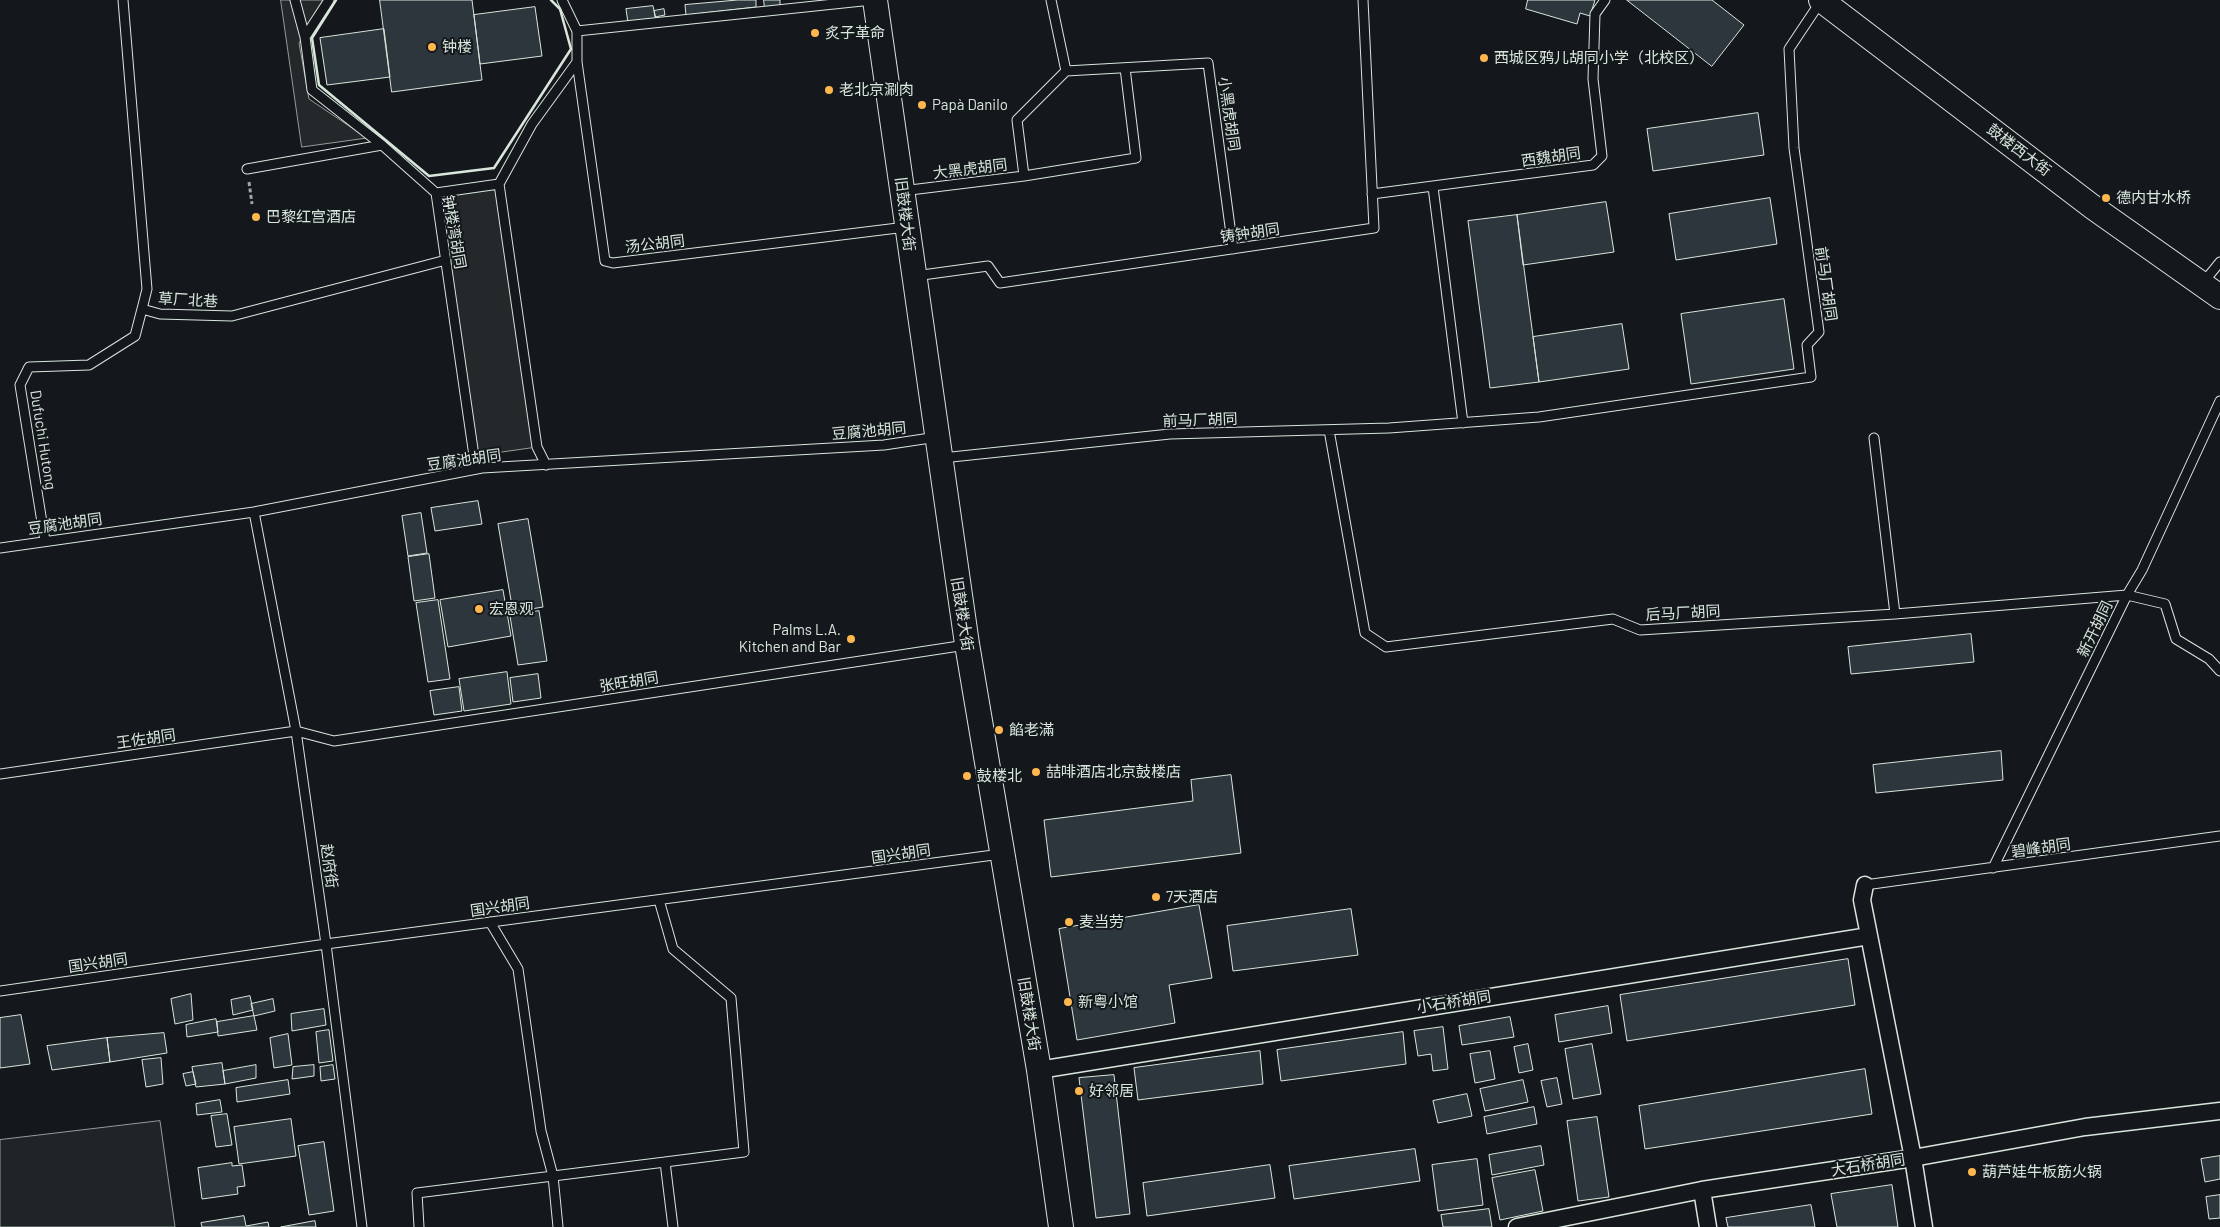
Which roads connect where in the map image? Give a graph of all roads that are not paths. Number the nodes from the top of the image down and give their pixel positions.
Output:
1 (123, 0) edge
2 (295, 0) edge
3 (329, 0) edge
4 (562, 0) edge
5 (873, 0) edge
6 (1051, 0) edge
7 (1363, 0) edge
8 (1605, 0) edge
9 (1821, 0) edge
10 (577, 31) junction
11 (305, 37) junction
12 (577, 62) junction
13 (1125, 68) junction
14 (1066, 71) junction
15 (382, 145) junction
16 (247, 169) road end
17 (1024, 176) junction
18 (499, 184) junction
19 (1432, 187) junction
20 (902, 191) junction
21 (436, 193) junction
22 (1372, 194) junction
23 (906, 227) junction
24 (1233, 249) junction
25 (446, 260) junction
26 (2220, 262) edge
27 (913, 276) junction
28 (2211, 291) edge
29 (142, 309) junction
30 (2220, 401) edge
31 (1463, 423) junction
32 (1329, 430) junction
33 (1874, 438) dead end
34 (938, 448) junction
35 (546, 465) junction
36 (482, 468) junction
37 (254, 512) junction
38 (46, 541) junction
39 (0, 548) edge
40 (2127, 595) junction
41 (1894, 614) junction
42 (967, 644) junction
43 (2220, 671) edge
44 (296, 731) junction
45 (0, 774) edge
46 (2220, 836) edge
47 (1004, 854) junction
48 (1993, 868) junction
49 (1865, 885) joint
50 (659, 900) junction
51 (490, 922) junction
52 (1869, 936) junction
53 (326, 944) junction
54 (0, 991) edge
55 (1039, 1070) junction
56 (2220, 1111) edge
57 (1913, 1158) junction
58 (665, 1162) junction
59 (553, 1176) junction
60 (1702, 1190) junction
61 (362, 1227) edge
62 (419, 1227) edge
63 (558, 1227) edge
64 (673, 1227) edge
65 (1061, 1227) edge
66 (1517, 1227) edge
67 (1708, 1227) edge
68 (1924, 1227) edge

1 - 29 lane, 草厂北巷
2 - 11 lane, 钟楼湾胡同
3 - 11 lane
4 - 10 lane
5 - 10 lane
5 - 20 main road, 旧鼓楼大街
6 - 14 lane
7 - 22 lane, 铸钟胡同
8 - 19 lane, 西魏胡同
9 - 28 main road, 鼓楼西大街
9 - 31 lane, 前马厂胡同
10 - 12 lane
11 - 15 lane, 钟楼湾胡同
12 - 18 lane
12 - 23 lane, 汤公胡同
13 - 14 lane, 小黑虎胡同
13 - 17 lane
13 - 24 lane, 小黑虎胡同
14 - 17 lane, 大黑虎胡同
15 - 16 lane
15 - 21 lane, 钟楼湾胡同
17 - 20 lane, 大黑虎胡同
18 - 21 lane
18 - 35 lane
19 - 22 lane, 西魏胡同
19 - 31 lane
20 - 23 main road, 旧鼓楼大街
21 - 25 lane, 钟楼湾胡同
22 - 24 lane, 铸钟胡同
23 - 27 main road, 旧鼓楼大街
24 - 27 lane, 铸钟胡同
25 - 29 lane, 草厂北巷
25 - 36 lane, 钟楼湾胡同
26 - 28 lane
27 - 34 main road, 旧鼓楼大街
29 - 38 lane, Dufuchi Hutong
30 - 40 lane, 新开胡同
31 - 32 lane, 前马厂胡同
32 - 34 lane, 前马厂胡同
32 - 41 lane, 后马厂胡同
33 - 41 lane
34 - 35 lane, 豆腐池胡同
34 - 42 main road, 旧鼓楼大街
35 - 36 lane, 豆腐池胡同
36 - 37 lane, 豆腐池胡同
37 - 38 lane, 豆腐池胡同
37 - 44 lane, 赵府街
38 - 39 lane, 豆腐池胡同
40 - 41 lane, 后马厂胡同
40 - 43 lane, 后马厂胡同
40 - 48 lane, 新开胡同
42 - 44 lane, 张旺胡同
42 - 47 main road, 旧鼓楼大街
44 - 45 lane, 王佐胡同
44 - 53 lane, 赵府街
46 - 48 lane, 碧峰胡同
47 - 50 lane, 国兴胡同
47 - 55 main road, 旧鼓楼大街
48 - 49 lane, 碧峰胡同
49 - 52 street
50 - 51 lane, 国兴胡同
50 - 58 lane
51 - 53 lane, 国兴胡同
51 - 59 lane
52 - 55 street, 小石桥胡同
52 - 57 street
53 - 54 lane, 国兴胡同
53 - 61 lane, 赵府街
55 - 65 main road, 旧鼓楼大街
56 - 57 street, 大石桥胡同
57 - 60 street, 大石桥胡同
57 - 68 street
58 - 59 lane
58 - 64 lane
59 - 62 lane
59 - 63 lane
60 - 66 street, 大石桥胡同
60 - 67 street

